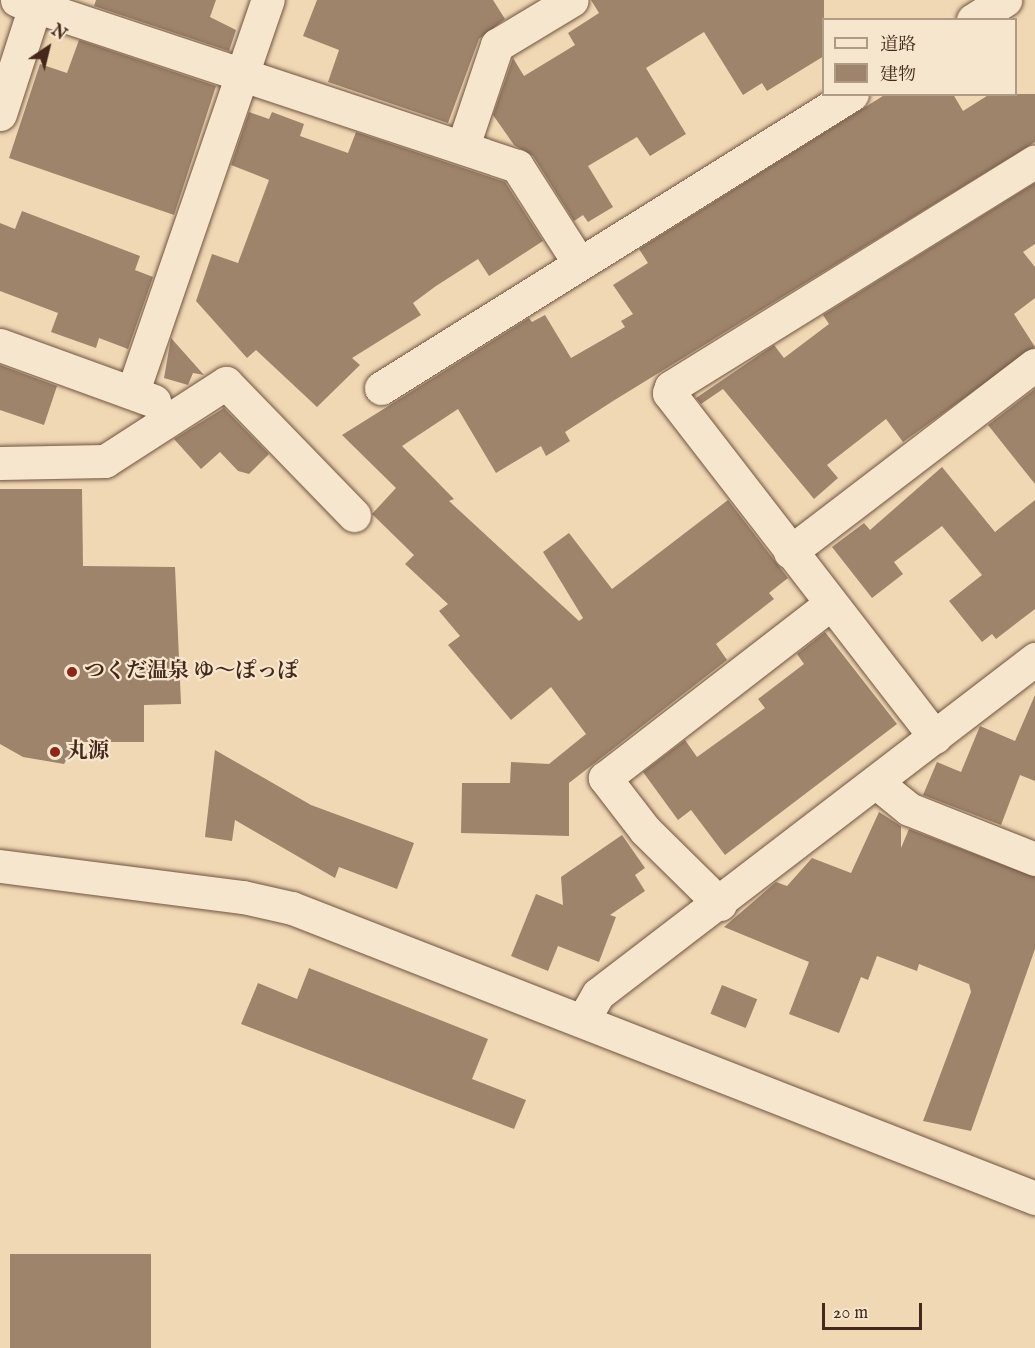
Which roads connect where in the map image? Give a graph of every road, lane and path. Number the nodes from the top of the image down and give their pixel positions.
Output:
1 (268, 0) edge
2 (572, 0) edge
3 (1005, 0) edge
4 (30, 2) edge
5 (976, 18) edge
6 (243, 75) junction
7 (849, 96) edge
8 (0, 114) edge
9 (463, 146) junction
10 (1035, 161) edge
11 (579, 263) junction
12 (0, 345) edge
13 (1035, 365) edge
14 (381, 388) dead end
15 (133, 391) junction
16 (174, 414) junction
17 (0, 464) edge
18 (354, 515) dead end
19 (790, 552) junction
20 (829, 605) junction
21 (1035, 659) edge
22 (935, 737) junction
23 (877, 783) junction
24 (1035, 859) edge
25 (0, 866) edge
26 (720, 904) junction
27 (583, 1020) junction
28 (1035, 1198) edge

1 - 6 street
2 - 9 street
3 - 5 street
4 - 6 street
4 - 8 street
6 - 9 street
6 - 15 street
7 - 11 street
9 - 11 street
10 - 19 street
11 - 14 street
12 - 15 street
13 - 19 street
15 - 16 street
16 - 17 street
16 - 18 street
19 - 20 street
20 - 22 street
20 - 26 street
21 - 22 street
22 - 23 street
23 - 24 street
23 - 26 street
25 - 27 street
26 - 27 street
27 - 28 street

